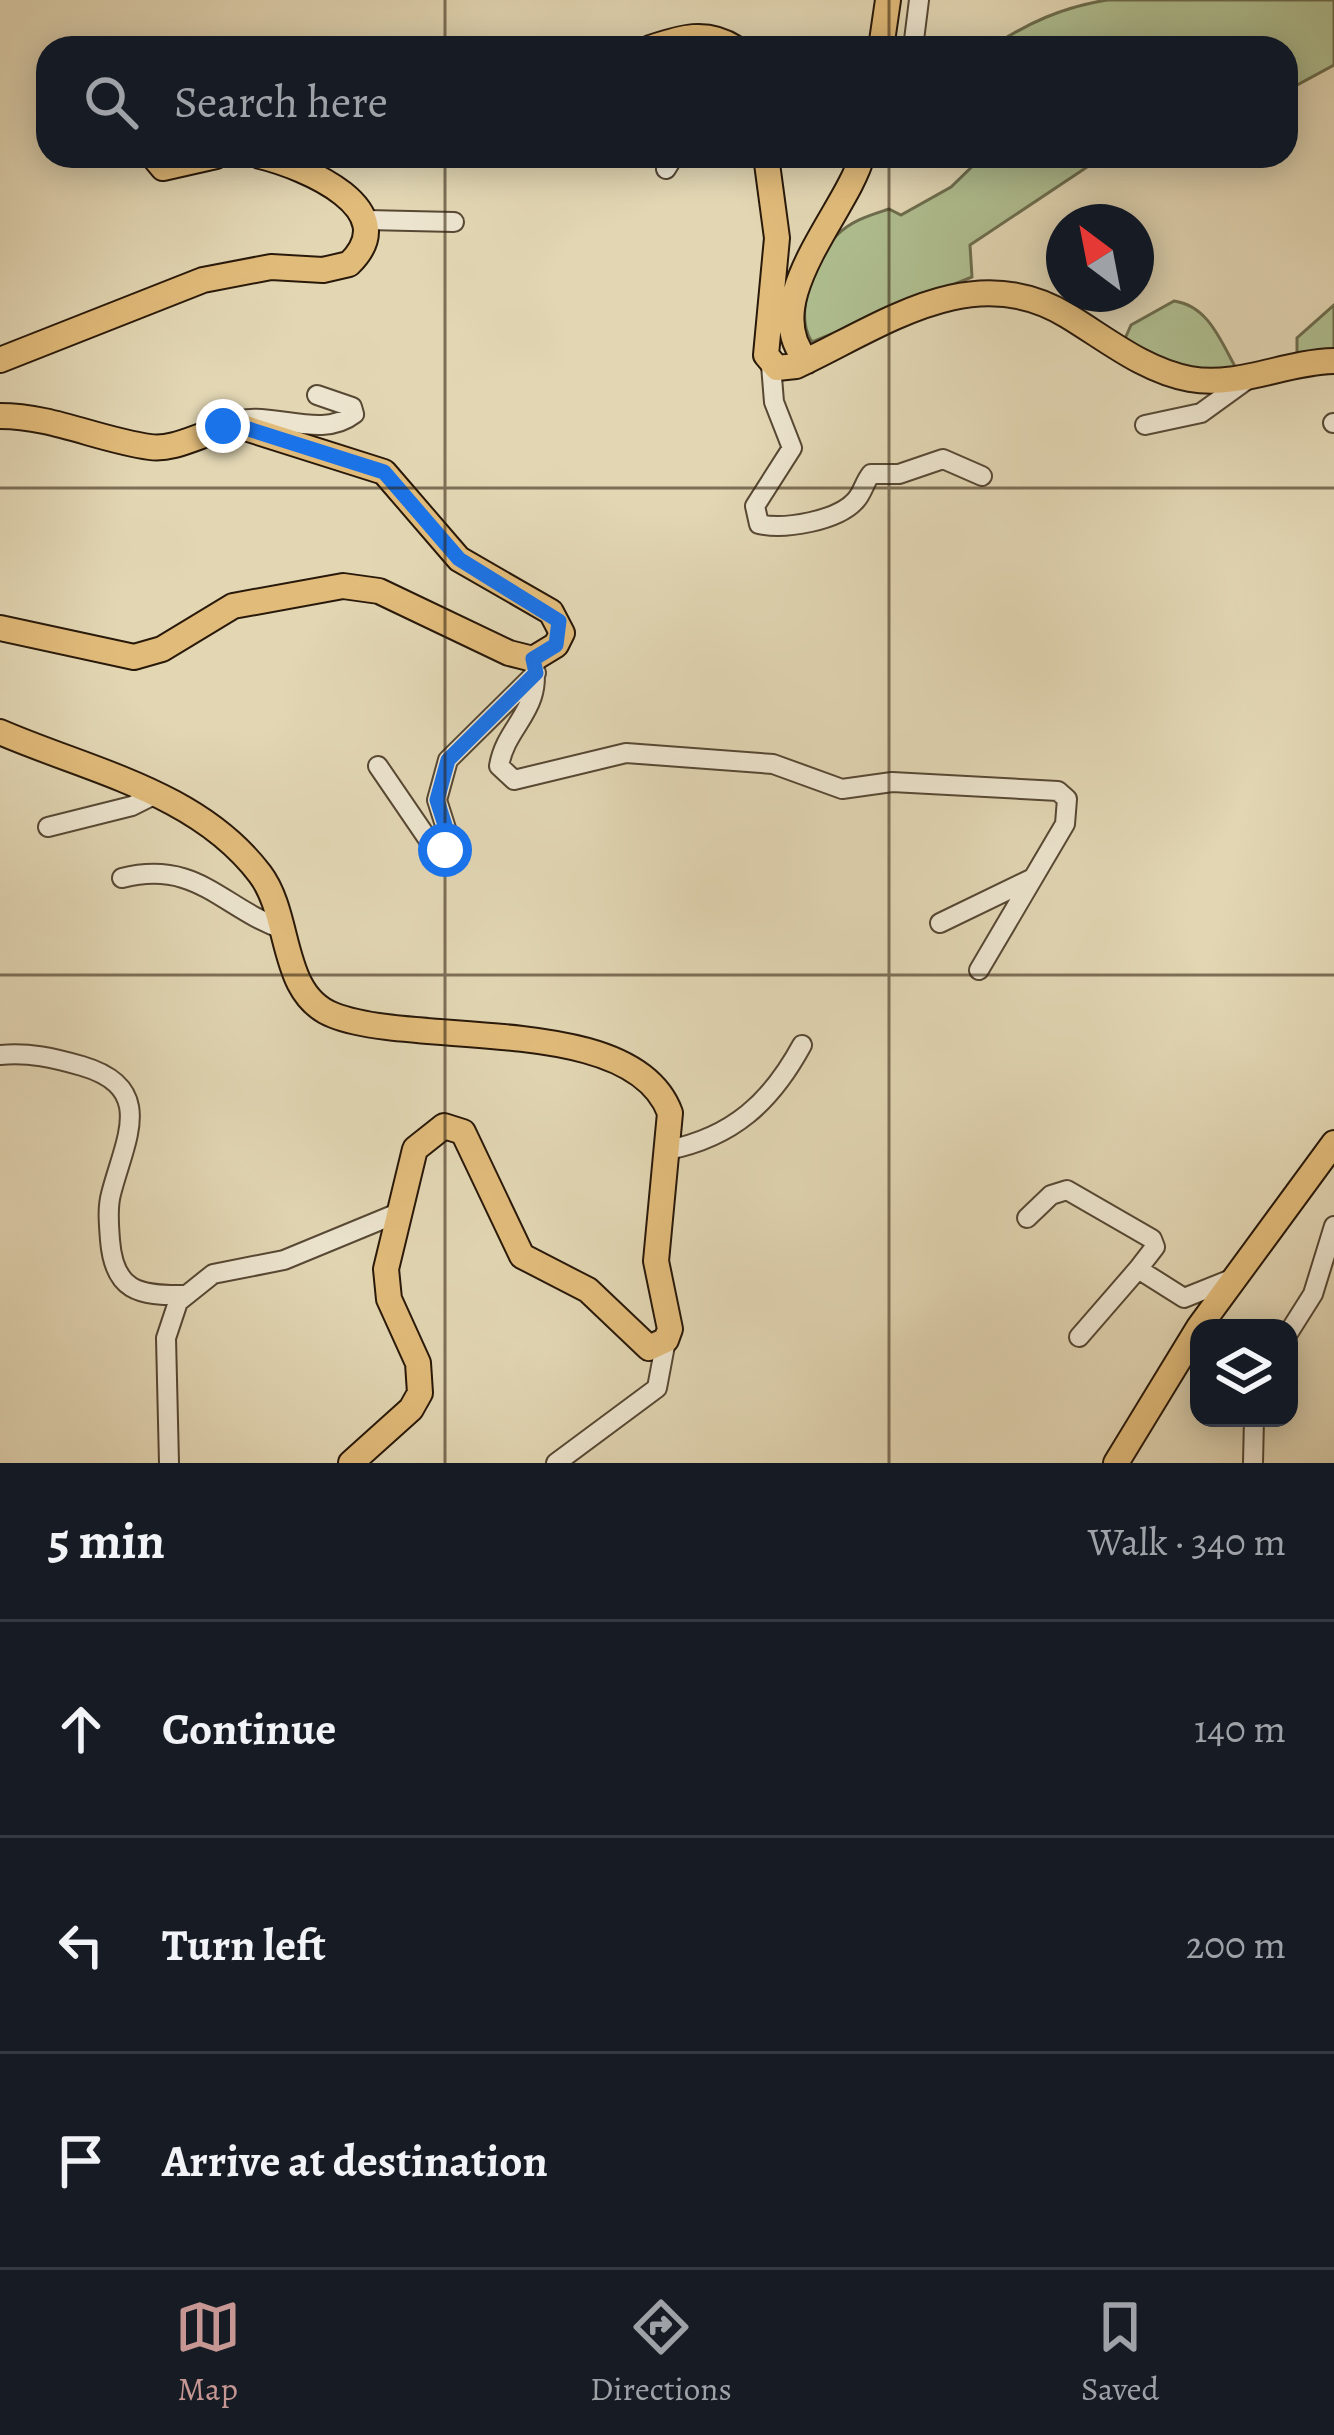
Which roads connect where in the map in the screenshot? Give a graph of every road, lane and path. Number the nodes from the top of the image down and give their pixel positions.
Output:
1 (888, 0) edge
2 (919, 0) edge
3 (883, 36) edge
4 (914, 36) edge
5 (288, 168) edge
6 (768, 168) edge
7 (858, 168) edge
8 (367, 220) junction
9 (454, 222) dead end
10 (0, 360) edge
11 (807, 362) junction
12 (1334, 362) edge
13 (771, 365) junction
14 (1254, 374) junction
15 (316, 395) dead end
16 (0, 416) edge
17 (1145, 424) dead end
18 (223, 426) junction
19 (982, 476) dead end
20 (0, 628) edge
21 (534, 666) junction
22 (0, 732) edge
23 (378, 766) dead end
24 (156, 794) junction
25 (48, 826) dead end
26 (122, 878) dead end
27 (1033, 878) junction
28 (940, 923) dead end
29 (285, 930) junction
30 (979, 970) dead end
31 (802, 1045) dead end
32 (0, 1055) edge
33 (1334, 1143) edge
34 (668, 1150) junction
35 (398, 1213) junction
36 (1027, 1218) dead end
37 (1334, 1226) edge
38 (1138, 1269) junction
39 (1234, 1278) junction
40 (185, 1295) junction
41 (1297, 1319) edge
42 (1079, 1337) dead end
43 (666, 1340) junction
44 (1254, 1427) edge
45 (169, 1463) edge
46 (351, 1463) edge
47 (556, 1463) edge
48 (1116, 1463) edge
49 (1253, 1463) edge

1 - 3 main road
2 - 4 street
5 - 8 main road
6 - 13 main road
7 - 11 main road
8 - 9 street
8 - 10 main road
11 - 13 main road
11 - 14 main road
12 - 14 main road
13 - 19 street
14 - 17 street
15 - 18 street
16 - 18 main road
18 - 21 main road
20 - 21 main road
21 - 23 street
21 - 27 street
22 - 24 main road
24 - 25 street
24 - 29 main road
26 - 29 street
27 - 28 street
27 - 30 street
29 - 34 main road
31 - 34 street
32 - 40 street
33 - 39 main road
34 - 43 main road
35 - 40 street
35 - 43 main road
35 - 46 main road
36 - 38 street
37 - 41 street
38 - 39 street
38 - 42 street
39 - 48 main road
40 - 45 street
43 - 47 street
44 - 49 street

